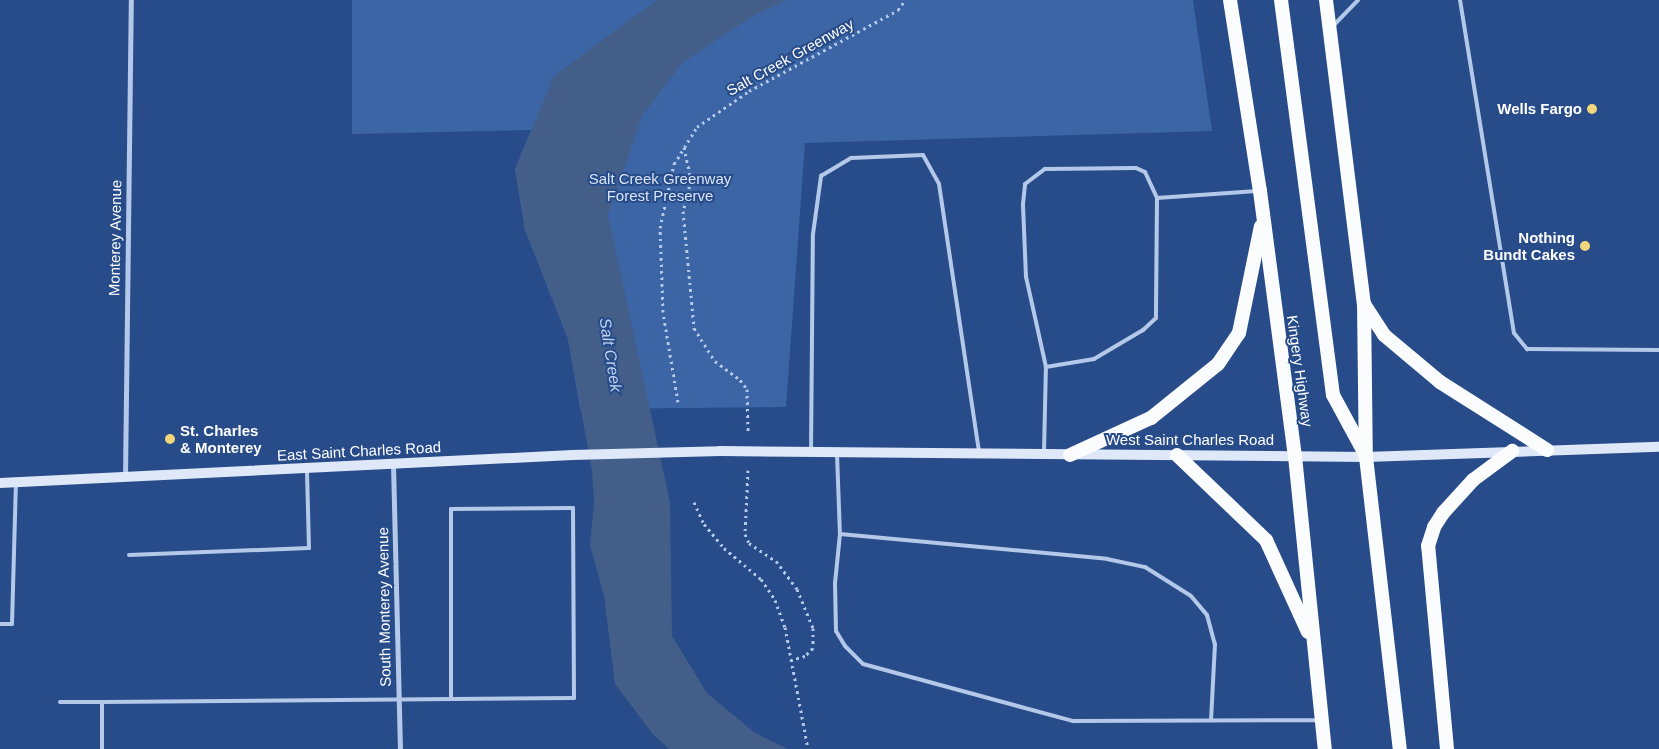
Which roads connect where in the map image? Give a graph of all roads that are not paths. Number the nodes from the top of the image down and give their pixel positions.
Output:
1 (131, 0) edge
2 (1230, 0) edge
3 (1280, 0) edge
4 (1326, 0) edge
5 (1358, 0) edge
6 (1460, 0) edge
7 (1330, 29) junction
8 (1260, 191) junction
9 (1157, 198) junction
10 (1263, 215) junction
11 (1364, 304) junction
12 (1659, 350) edge
13 (1046, 367) junction
14 (1659, 447) edge
15 (1547, 450) junction
16 (720, 451) joint
17 (1512, 451) junction
18 (811, 453) junction
19 (837, 454) junction
20 (979, 455) junction
21 (1044, 455) junction
22 (1070, 455) junction
23 (1177, 455) junction
24 (1295, 456) junction
25 (1366, 457) junction
26 (393, 464) junction
27 (307, 468) junction
28 (124, 477) junction
29 (16, 482) junction
30 (0, 483) edge
31 (840, 534) junction
32 (129, 556) dead end
33 (0, 624) edge
34 (1314, 646) junction
35 (450, 698) junction
36 (399, 699) junction
37 (60, 702) dead end
38 (102, 702) junction
39 (1212, 720) junction
40 (1322, 720) junction
41 (102, 749) edge
42 (400, 749) edge
43 (1325, 749) edge
44 (1400, 749) edge
45 (1447, 749) edge

1 - 28 street, Monterey Avenue
2 - 8 highway, Kingery Highway
3 - 25 highway
4 - 7 highway
5 - 7 lane
6 - 12 lane
7 - 11 highway
8 - 9 lane
8 - 10 highway, Kingery Highway
9 - 13 lane
9 - 13 lane
10 - 22 highway
10 - 24 highway, Kingery Highway
11 - 15 highway
11 - 25 highway
13 - 21 lane
14 - 15 main road, West Saint Charles Road
15 - 17 main road, West Saint Charles Road
16 - 18 main road, West Saint Charles Road
16 - 26 main road, East Saint Charles Road, bridge
17 - 25 main road, West Saint Charles Road
17 - 45 highway
18 - 19 main road, West Saint Charles Road
18 - 20 lane
19 - 20 main road, West Saint Charles Road
19 - 31 lane
20 - 21 main road, West Saint Charles Road
21 - 22 main road, West Saint Charles Road
22 - 23 main road, West Saint Charles Road
23 - 24 main road, West Saint Charles Road
23 - 34 highway
24 - 25 main road, West Saint Charles Road
24 - 34 highway, Kingery Highway
25 - 44 highway
26 - 27 main road, East Saint Charles Road
26 - 36 street, South Monterey Avenue
27 - 28 main road, East Saint Charles Road
27 - 32 lane
28 - 29 main road, East Saint Charles Road
29 - 30 main road, East Saint Charles Road
29 - 33 lane
31 - 39 lane
31 - 39 lane
34 - 40 highway, Kingery Highway
35 - 35 lane
35 - 36 lane
36 - 38 lane
36 - 42 street, South Monterey Avenue
37 - 38 lane
38 - 41 lane
39 - 40 lane
40 - 43 highway, Kingery Highway

